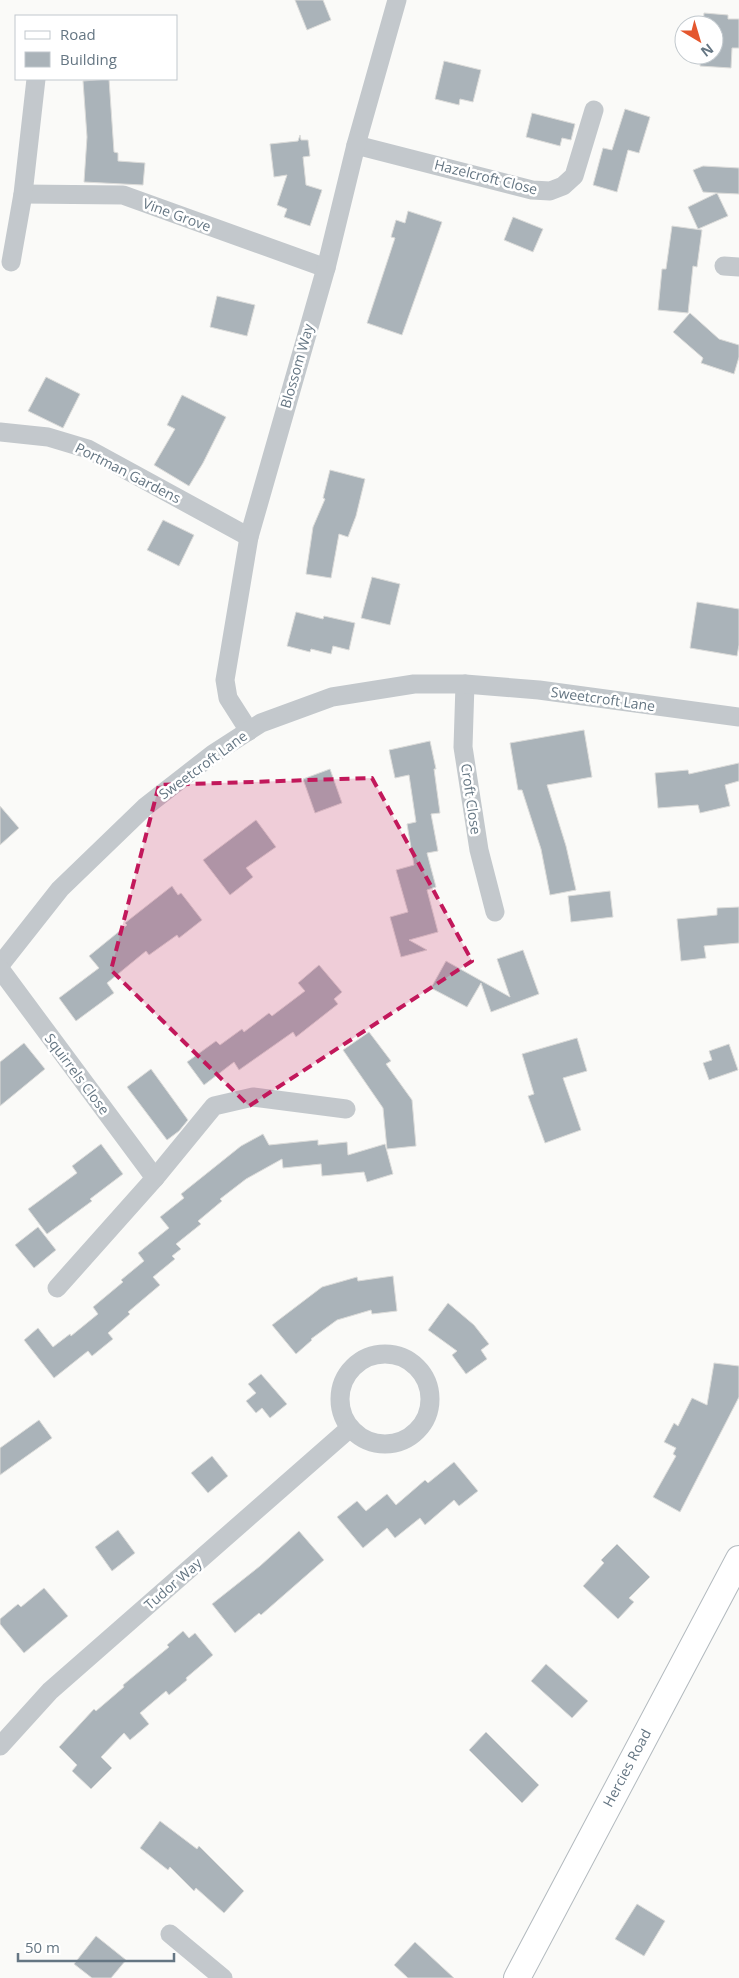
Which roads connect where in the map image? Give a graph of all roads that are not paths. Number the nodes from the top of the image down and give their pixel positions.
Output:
1 (397, 0) edge
2 (36, 80) edge
3 (594, 110) dead end
4 (356, 144) junction
5 (23, 194) junction
6 (10, 262) dead end
7 (326, 268) junction
8 (0, 432) edge
9 (249, 537) junction
10 (465, 684) junction
11 (739, 717) edge
12 (249, 731) junction
13 (495, 912) dead end
14 (0, 965) edge
15 (0, 969) edge
16 (346, 1109) dead end
17 (155, 1178) junction
18 (57, 1288) dead end
19 (350, 1428) junction
20 (739, 1559) edge
21 (0, 1746) edge
22 (170, 1934) dead end
23 (223, 1978) edge
24 (517, 1978) edge

1 - 4 street, Blossom Way
2 - 5 street
3 - 4 street, Hazelcroft Close
4 - 7 street, Blossom Way
5 - 6 street
5 - 7 street, Vine Grove
7 - 9 street, Blossom Way
8 - 9 street, Portman Gardens
9 - 12 street, Blossom Way
10 - 11 street, Sweetcroft Lane
10 - 12 street, Sweetcroft Lane
10 - 13 street, Croft Close
12 - 14 street, Sweetcroft Lane
15 - 17 street, Squirrels Close
16 - 17 street
17 - 18 street
19 - 19 street
19 - 21 street, Tudor Way
20 - 24 street, Hercies Road
22 - 23 street

